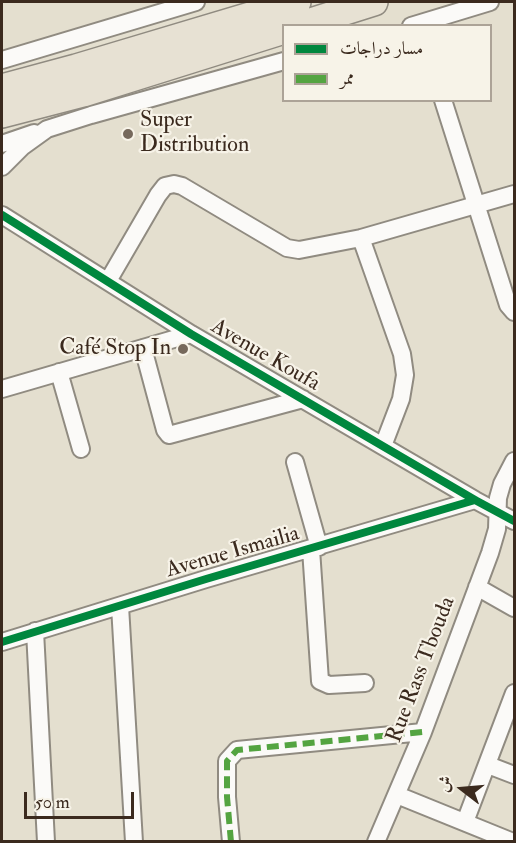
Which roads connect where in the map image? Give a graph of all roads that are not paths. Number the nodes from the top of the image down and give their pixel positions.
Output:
1 (195, 2) edge
2 (297, 2) edge
3 (374, 2) edge
4 (490, 2) edge
5 (304, 24) edge
6 (419, 24) edge
7 (282, 31) edge
8 (2, 60) edge
9 (282, 62) edge
10 (2, 88) edge
11 (444, 102) edge
12 (2, 114) edge
13 (46, 129) junction
14 (2, 144) edge
15 (2, 166) edge
16 (514, 194) edge
17 (476, 205) junction
18 (3, 217) edge
19 (361, 238) junction
20 (108, 281) junction
21 (514, 312) edge
22 (191, 334) junction
23 (143, 348) junction
24 (59, 372) junction
25 (2, 389) edge
26 (303, 399) junction
27 (383, 446) junction
28 (81, 449) dead end
29 (514, 461) edge
30 (296, 462) dead end
31 (475, 500) junction
32 (496, 511) junction
33 (514, 521) edge
34 (315, 548) junction
35 (477, 587) junction
36 (120, 606) junction
37 (514, 608) edge
38 (35, 632) junction
39 (2, 642) edge
40 (365, 683) dead end
41 (514, 693) edge
42 (423, 732) junction
43 (488, 765) junction
44 (514, 775) edge
45 (397, 795) junction
46 (465, 822) junction
47 (508, 840) edge
48 (46, 842) edge
49 (134, 842) edge
50 (231, 842) edge
51 (376, 842) edge

1 - 8 street
2 - 10 main road
3 - 5 main road
4 - 6 street
7 - 12 main road
9 - 13 street
11 - 17 street
13 - 14 street
13 - 15 street
16 - 17 street
17 - 19 street
17 - 21 street
18 - 20 street, Avenue Koufa
19 - 20 street
19 - 27 street
20 - 22 street, Avenue Koufa
22 - 23 street
22 - 26 street, Avenue Koufa
23 - 24 street
23 - 26 street
24 - 25 street
24 - 28 street
26 - 27 street, Avenue Koufa
27 - 31 street, Avenue Koufa
29 - 32 street, Rue Rass Tbouda
30 - 34 street
31 - 32 street, Avenue Koufa
31 - 34 street, Avenue Ismailia
32 - 33 street, Avenue Koufa
32 - 35 street, Rue Rass Tbouda
34 - 36 street, Avenue Ismailia
34 - 40 street
35 - 37 street
35 - 42 street, Rue Rass Tbouda
36 - 38 street, Avenue Ismailia
36 - 49 street
38 - 39 street, Avenue Ismailia
38 - 48 street
41 - 43 street
42 - 45 street, Rue Rass Tbouda
42 - 50 street
43 - 44 street
43 - 46 street
45 - 46 street
45 - 51 street, Rue Rass Tbouda
46 - 47 street

